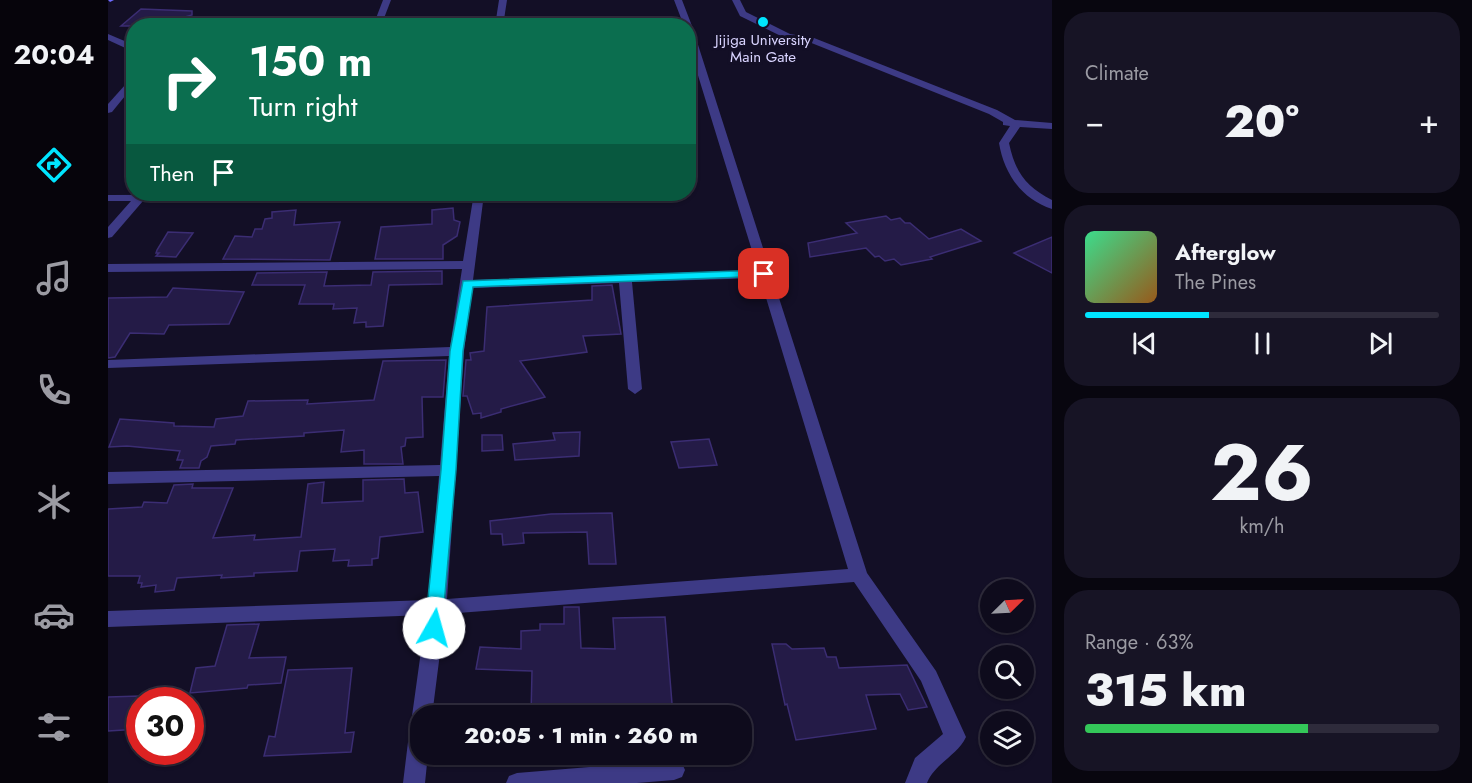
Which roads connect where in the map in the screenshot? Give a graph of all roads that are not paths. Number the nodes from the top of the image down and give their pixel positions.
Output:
1 (387, 0) edge
2 (503, 0) edge
3 (678, 0) edge
4 (736, 0) edge
5 (380, 18) edge
6 (501, 18) edge
7 (685, 18) edge
8 (108, 38) edge
9 (126, 46) edge
10 (696, 52) edge
11 (126, 88) edge
12 (108, 110) edge
13 (1016, 125) junction
14 (1052, 126) edge
15 (108, 198) edge
16 (126, 198) edge
17 (137, 201) edge
18 (478, 201) edge
19 (1052, 205) edge
20 (108, 234) edge
21 (470, 265) junction
22 (108, 268) edge
23 (764, 274) junction
24 (625, 278) junction
25 (467, 284) junction
26 (457, 351) junction
27 (108, 364) edge
28 (635, 389) dead end
29 (449, 470) junction
30 (108, 478) edge
31 (859, 575) junction
32 (436, 606) junction
33 (108, 619) edge
34 (423, 705) edge
35 (416, 765) edge
36 (674, 770) dead end
37 (414, 783) edge
38 (517, 783) edge
39 (916, 783) edge

1 - 5 street
2 - 6 street
3 - 7 street
4 - 13 street
8 - 9 street
10 - 23 street
11 - 12 street
13 - 14 street
13 - 19 street
15 - 16 street
17 - 20 street
18 - 21 street
21 - 22 street
21 - 25 street
23 - 24 street
23 - 31 street
24 - 25 street
24 - 28 street
25 - 26 street
26 - 27 street
26 - 29 street
29 - 30 street
29 - 32 street
31 - 32 street
31 - 39 street
32 - 33 street
32 - 34 street
35 - 37 street
36 - 38 street

